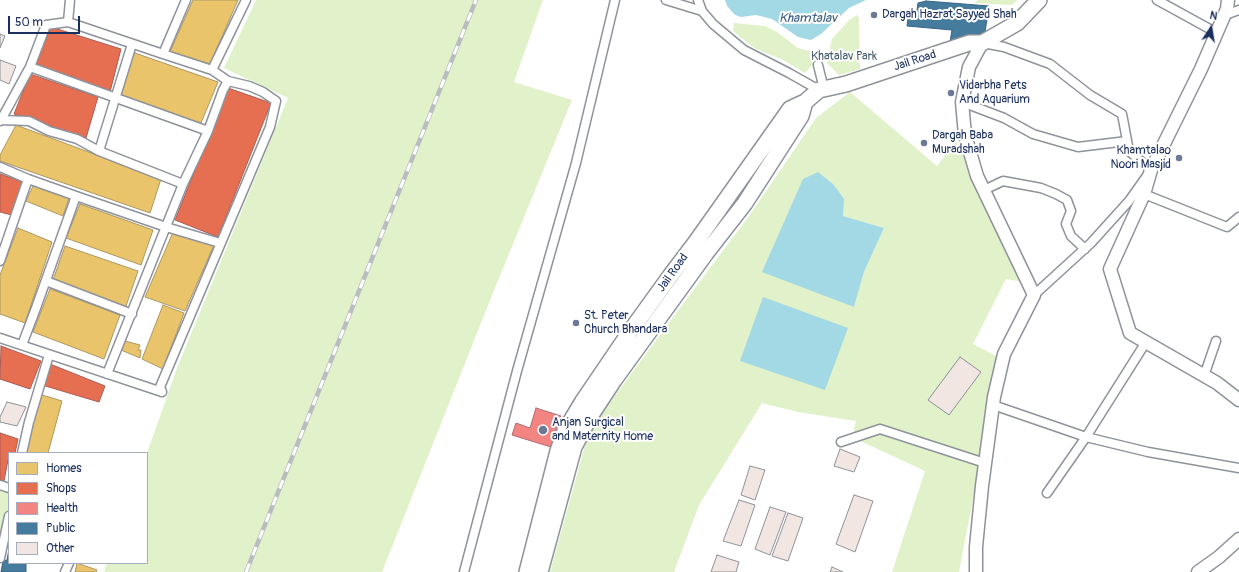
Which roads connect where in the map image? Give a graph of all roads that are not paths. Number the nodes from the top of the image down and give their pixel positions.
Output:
1 (70, 0) edge
2 (186, 0) edge
3 (246, 0) edge
4 (616, 0) edge
5 (666, 0) edge
6 (698, 0) edge
7 (1039, 0) edge
8 (1157, 0) edge
9 (1228, 0) edge
10 (1239, 10) edge
11 (702, 11) junction
12 (1225, 15) junction
13 (68, 22) junction
14 (1217, 32) junction
15 (982, 43) junction
16 (132, 44) junction
17 (163, 54) junction
18 (818, 65) dead end
19 (30, 67) junction
20 (212, 70) junction
21 (228, 81) junction
22 (821, 90) junction
23 (115, 98) junction
24 (805, 102) junction
25 (962, 102) junction
26 (1, 121) edge
27 (208, 131) junction
28 (1127, 141) junction
29 (99, 151) junction
30 (0, 168) edge
31 (1151, 170) junction
32 (28, 179) junction
33 (183, 184) junction
34 (984, 190) junction
35 (1144, 194) junction
36 (76, 196) junction
37 (1239, 217) edge
38 (166, 227) junction
39 (220, 244) junction
40 (1085, 249) junction
41 (0, 261) edge
42 (46, 281) junction
43 (1034, 295) junction
44 (132, 314) junction
45 (0, 338) edge
46 (1216, 341) dead end
47 (1146, 342) junction
48 (22, 345) junction
49 (49, 354) junction
50 (107, 374) junction
51 (1204, 376) junction
52 (1239, 400) edge
53 (993, 405) junction
54 (1086, 437) junction
55 (841, 442) dead end
56 (22, 452) edge
57 (985, 463) junction
58 (1239, 468) edge
59 (1047, 493) dead end
60 (8, 521) edge
61 (1239, 539) edge
62 (0, 558) edge
63 (464, 572) edge
64 (527, 572) edge
65 (540, 572) edge
66 (976, 572) edge
67 (1198, 572) edge

1 - 13 street
2 - 17 street
3 - 20 street
4 - 63 street
5 - 11 street
6 - 11 street
7 - 15 highway
8 - 14 street
9 - 12 main road
10 - 12 street
11 - 22 street
12 - 14 main road
13 - 16 street
13 - 19 street
14 - 31 main road
15 - 22 highway, Jail Road
15 - 25 main road
15 - 28 street
16 - 17 street
16 - 23 street
17 - 20 street
18 - 22 street
19 - 23 street
19 - 26 street
20 - 21 street
21 - 27 street
21 - 39 street
22 - 24 highway, Jail Road
23 - 27 street
23 - 29 street
24 - 64 highway, Jail Road
24 - 65 highway, Jail Road
25 - 28 street
25 - 34 main road
26 - 29 street
27 - 33 street
28 - 31 street
29 - 33 street
30 - 32 street
31 - 35 main road
31 - 40 street
32 - 36 street
32 - 41 street
33 - 38 street
34 - 40 street
34 - 43 main road
35 - 37 street
35 - 47 main road
36 - 38 street
36 - 42 street
38 - 39 street
38 - 44 street
39 - 50 street
40 - 43 street
42 - 44 street
42 - 48 street
43 - 53 main road
44 - 50 street
45 - 48 street
46 - 51 street
47 - 51 main road
47 - 54 street
48 - 49 street
49 - 50 street
49 - 56 street
51 - 52 main road
53 - 54 street
53 - 57 main road
54 - 58 street
54 - 59 street
55 - 57 street
57 - 66 main road
60 - 62 street
61 - 67 main road

